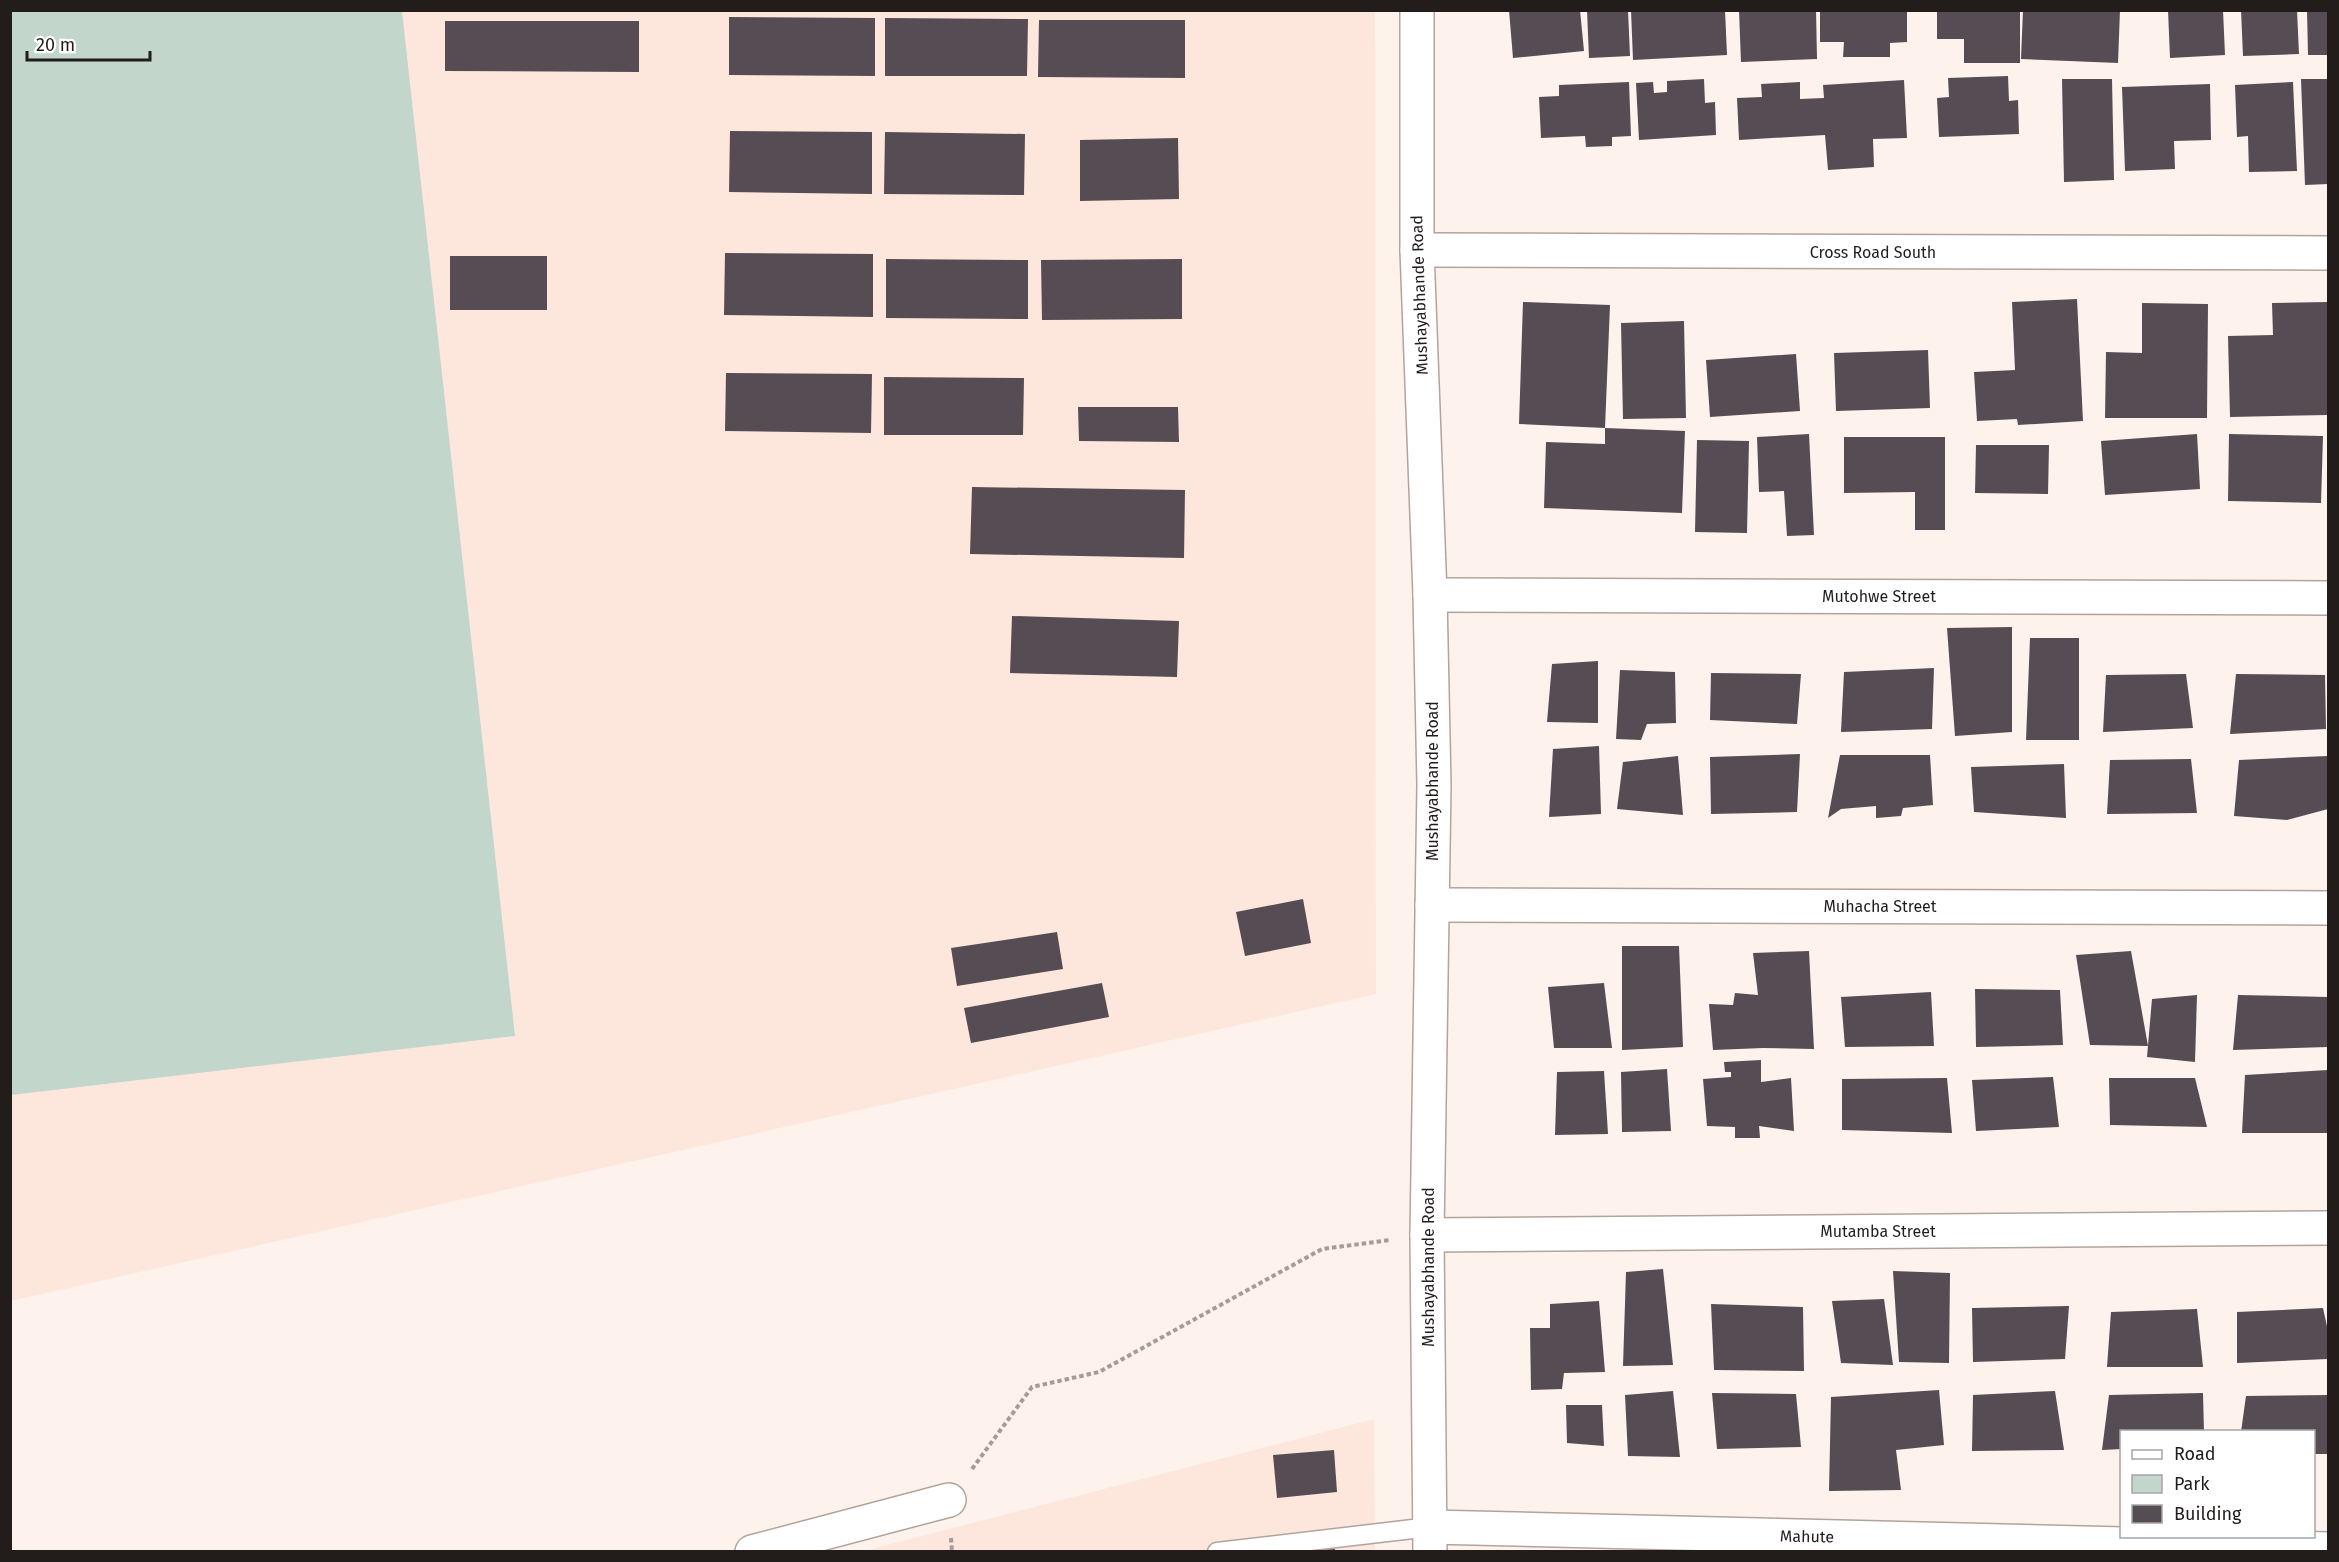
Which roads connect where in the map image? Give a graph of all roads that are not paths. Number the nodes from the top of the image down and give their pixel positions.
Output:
1 (1417, 10) edge
2 (1417, 250) junction
3 (2328, 253) edge
4 (1430, 595) junction
5 (2328, 598) edge
6 (1432, 904) junction
7 (2328, 908) edge
8 (2328, 1228) edge
9 (1427, 1235) junction
10 (949, 1500) road end
11 (1430, 1539) edge
12 (2328, 1549) edge
13 (752, 1551) edge
14 (1216, 1551) edge

1 - 2 street, Mushayabhande Road
2 - 3 street, Cross Road South
2 - 4 street, Mushayabhande Road
4 - 5 street, Mutohwe Street
4 - 6 street, Mushayabhande Road
6 - 7 street, Muhacha Street
6 - 9 street, Mushayabhande Road
8 - 9 street, Mutamba Street
9 - 11 street, Mushayabhande Road
10 - 13 street
11 - 12 street, Mahute
11 - 14 lane

